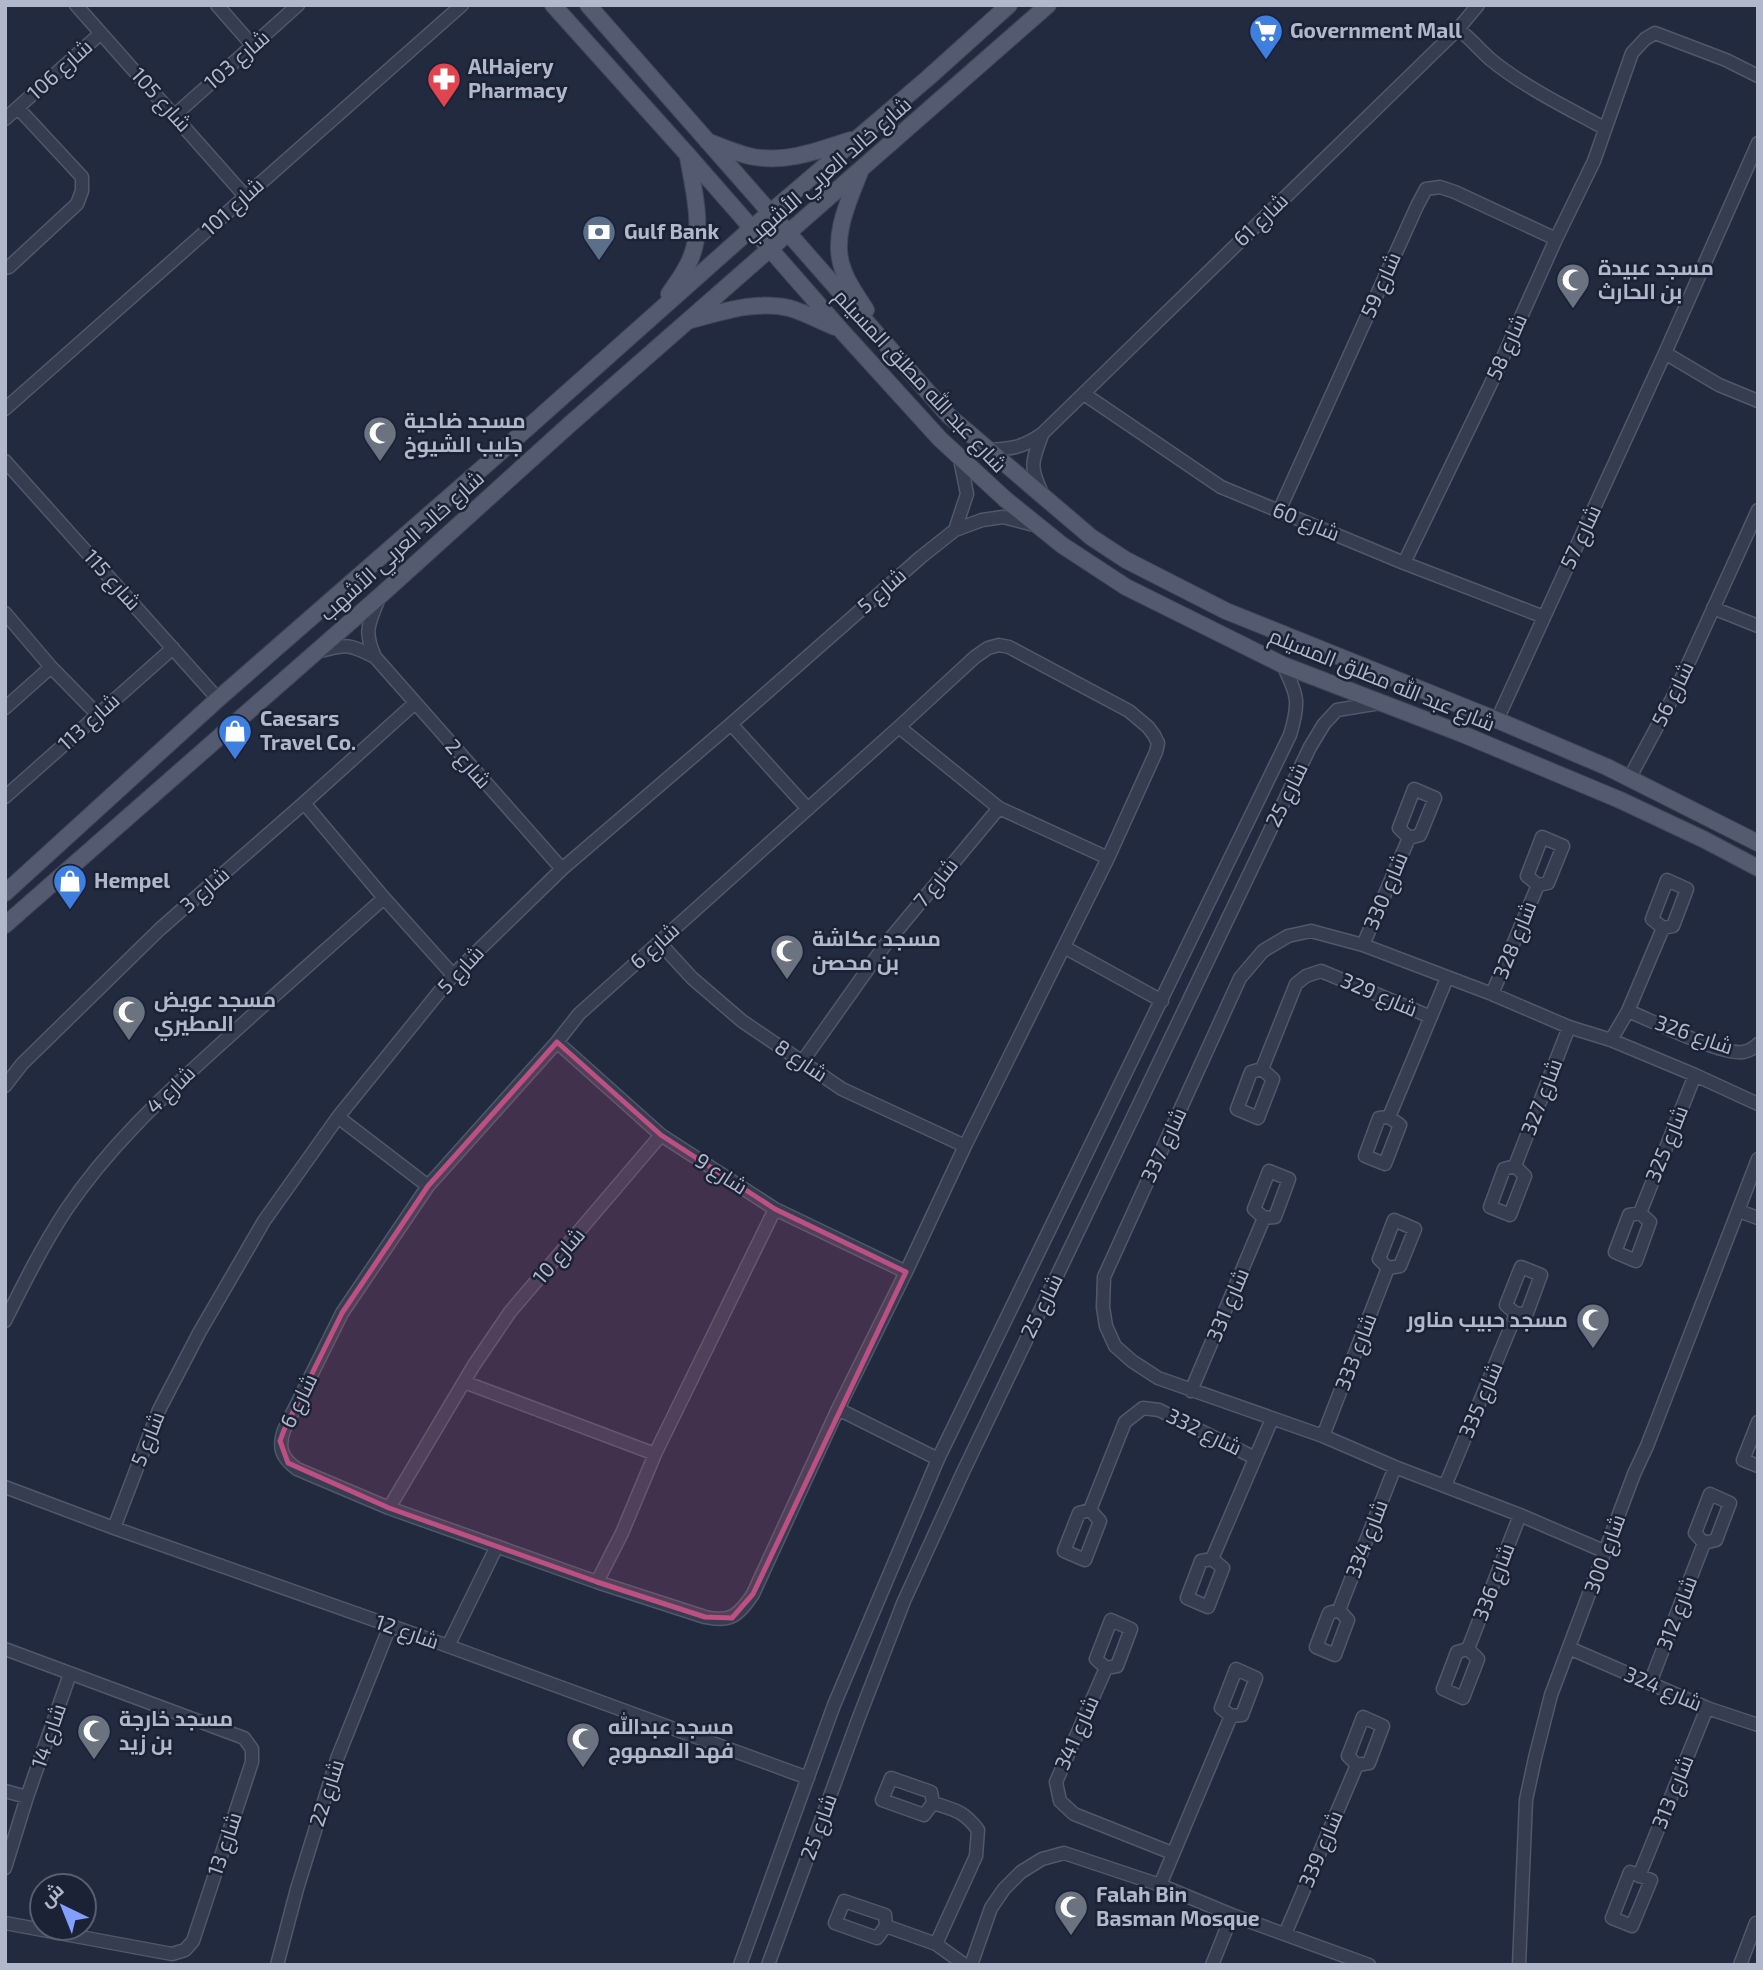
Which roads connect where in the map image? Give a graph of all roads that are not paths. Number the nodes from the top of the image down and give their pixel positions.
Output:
1 (76, 5) edge
2 (217, 5) edge
3 (298, 5) edge
4 (462, 5) edge
5 (553, 5) edge
6 (588, 5) edge
7 (1009, 5) edge
8 (1048, 5) edge
9 (1478, 5) edge
10 (1458, 29) junction
11 (101, 33) junction
12 (253, 46) junction
13 (1758, 76) edge
14 (18, 107) junction
15 (175, 115) junction
16 (5, 119) edge
17 (1604, 128) junction
18 (859, 137) junction
19 (705, 141) junction
20 (1758, 143) edge
21 (687, 154) junction
22 (861, 170) junction
23 (245, 196) junction
24 (770, 213) junction
25 (752, 228) junction
26 (788, 233) junction
27 (1556, 239) junction
28 (770, 249) junction
29 (5, 268) edge
30 (659, 311) junction
31 (689, 321) junction
32 (840, 329) junction
33 (886, 342) junction
34 (1665, 353) junction
35 (1084, 394) junction
36 (1758, 401) edge
37 (5, 409) edge
38 (1042, 434) junction
39 (987, 450) junction
40 (960, 459) junction
41 (5, 461) edge
42 (1044, 499) junction
43 (435, 510) junction
44 (1758, 510) edge
45 (1279, 511) junction
46 (1034, 525) junction
47 (454, 528) junction
48 (955, 530) junction
49 (1404, 563) junction
50 (381, 594) junction
51 (1713, 608) junction
52 (5, 613) edge
53 (1544, 617) junction
54 (1758, 626) edge
55 (173, 648) junction
56 (314, 653) junction
57 (375, 657) junction
58 (1283, 665) junction
59 (51, 667) junction
60 (218, 699) junction
61 (415, 703) junction
62 (1384, 703) junction
63 (5, 708) edge
64 (97, 714) junction
65 (1497, 720) junction
66 (731, 724) junction
67 (900, 727) junction
68 (169, 744) junction
69 (1576, 754) junction
70 (145, 767) junction
71 (1607, 767) junction
72 (185, 768) junction
73 (1566, 778) junction
74 (1630, 778) junction
75 (1268, 781) junction
76 (161, 788) junction
77 (1289, 790) junction
78 (1598, 791) junction
79 (5, 797) edge
80 (304, 803) junction
81 (999, 808) junction
82 (808, 809) junction
83 (1409, 838) dead end
84 (1758, 843) edge
85 (1108, 858) junction
86 (1758, 868) edge
87 (562, 869) junction
88 (1538, 884) dead end
89 (5, 893) edge
90 (384, 898) junction
91 (5, 925) edge
92 (1662, 928) dead end
93 (659, 942) junction
94 (1363, 944) junction
95 (1064, 947) junction
96 (453, 975) junction
97 (1447, 978) junction
98 (1492, 995) junction
99 (1162, 1001) junction
100 (1628, 1011) junction
101 (1431, 1017) junction
102 (1569, 1027) junction
103 (1611, 1041) junction
104 (557, 1042) junction
105 (1758, 1044) edge
106 (802, 1062) junction
107 (1262, 1069) dead end
108 (1695, 1075) junction
109 (5, 1086) edge
110 (1758, 1104) edge
111 (338, 1117) junction
112 (1389, 1117) dead end
113 (661, 1135) junction
114 (965, 1146) junction
115 (1758, 1159) edge
116 (1515, 1167) dead end
117 (428, 1186) junction
118 (775, 1209) junction
119 (1739, 1211) junction
120 (1640, 1213) dead end
121 (1264, 1218) dead end
122 (1758, 1218) edge
123 (1388, 1268) dead end
124 (906, 1272) junction
125 (1517, 1314) dead end
126 (5, 1321) edge
127 (464, 1382) junction
128 (1191, 1391) junction
129 (838, 1409) junction
130 (1272, 1419) junction
131 (1758, 1422) edge
132 (1323, 1436) junction
133 (655, 1454) junction
134 (1255, 1458) junction
135 (938, 1459) junction
136 (1758, 1466) edge
137 (1395, 1467) junction
138 (1445, 1486) junction
139 (5, 1487) edge
140 (389, 1508) junction
141 (1090, 1510) dead end
142 (1520, 1515) junction
143 (114, 1528) junction
144 (1704, 1543) dead end
145 (497, 1546) junction
146 (1606, 1552) junction
147 (1212, 1559) dead end
148 (597, 1582) junction
149 (1339, 1610) dead end
150 (390, 1626) junction
151 (448, 1647) junction
152 (1569, 1648) junction
153 (5, 1649) edge
154 (1468, 1649) dead end
155 (1106, 1668) dead end
156 (71, 1674) junction
157 (1650, 1683) junction
158 (1707, 1708) junction
159 (1231, 1716) dead end
160 (1758, 1725) edge
161 (1357, 1765) dead end
162 (808, 1778) junction
163 (5, 1791) edge
164 (27, 1797) junction
165 (933, 1803) dead end
166 (1172, 1853) junction
167 (5, 1868) edge
168 (1639, 1875) dead end
169 (1160, 1885) junction
170 (1232, 1915) junction
171 (5, 1923) edge
172 (1758, 1924) edge
173 (886, 1926) dead end
174 (1285, 1934) junction
175 (936, 1944) junction
176 (1354, 1962) edge
177 (741, 1964) edge
178 (277, 1965) edge
179 (768, 1965) edge
180 (965, 1965) edge
181 (971, 1965) edge
182 (1212, 1965) edge
183 (1369, 1965) edge
184 (1519, 1965) edge
185 (1740, 1965) edge

1 - 11 street, شارع 105
2 - 12 street
3 - 12 street, شارع 103
4 - 23 street, شارع 101
5 - 21 main road, شارع عبد الله مطلق المسيلم
6 - 19 main road, شارع عبد الله مطلق المسيلم
7 - 18 main road, شارع خالد العربي الأشهب
8 - 22 main road, شارع خالد العربي الأشهب
9 - 10 street, شارع 61
10 - 17 street
10 - 35 street, شارع 61
11 - 14 street, شارع 106
11 - 15 street, شارع 105
12 - 15 street, شارع 103
13 - 17 street, شارع 58
14 - 16 street, شارع 106
14 - 29 street, شارع 106
15 - 23 street, شارع 105
17 - 27 street, شارع 58
18 - 19 main road
18 - 24 main road, شارع خالد العربي الأشهب
19 - 24 main road, شارع عبد الله مطلق المسيلم
20 - 34 street, شارع 57
21 - 25 main road, شارع عبد الله مطلق المسيلم
21 - 30 main road
22 - 26 main road, شارع خالد العربي الأشهب
22 - 33 main road
23 - 37 street, شارع 101
24 - 25 main road, شارع خالد العربي الأشهب
24 - 26 main road, شارع عبد الله مطلق المسيلم
25 - 28 main road, شارع عبد الله مطلق المسيلم
25 - 30 main road, شارع خالد العربي الأشهب
26 - 28 main road, شارع خالد العربي الأشهب
26 - 33 main road, شارع عبد الله مطلق المسيلم
27 - 45 street, شارع 59
27 - 49 street, شارع 58
28 - 31 main road, شارع خالد العربي الأشهب
28 - 32 main road, شارع عبد الله مطلق المسيلم
30 - 43 main road, شارع خالد العربي الأشهب
31 - 32 main road
31 - 47 main road, شارع خالد العربي الأشهب
32 - 40 main road, شارع عبد الله مطلق المسيلم
33 - 39 main road, شارع عبد الله مطلق المسيلم
34 - 36 street
34 - 53 street, شارع 57
35 - 38 street, شارع 61
35 - 45 street, شارع 60
38 - 39 street, شارع 61
38 - 42 street
39 - 42 main road, شارع عبد الله مطلق المسيلم
40 - 46 main road, شارع عبد الله مطلق المسيلم
40 - 48 street
41 - 55 street, شارع 115
42 - 65 main road, شارع عبد الله مطلق المسيلم
43 - 47 main road
43 - 60 main road, شارع خالد العربي الأشهب
44 - 51 street, شارع 56
45 - 49 street, شارع 60
46 - 48 street, شارع 5
46 - 58 main road, شارع عبد الله مطلق المسيلم
47 - 50 main road, شارع خالد العربي الأشهب
48 - 66 street, شارع 5
49 - 53 street, شارع 60
50 - 56 main road, شارع خالد العربي الأشهب
50 - 57 street
51 - 54 street
51 - 74 street, شارع 56
52 - 59 street
53 - 65 street, شارع 57
55 - 60 street, شارع 115
55 - 64 street, شارع 113
56 - 57 street, شارع 2
56 - 72 main road, شارع خالد العربي الأشهب
57 - 61 street, شارع 2
58 - 62 main road, شارع عبد الله مطلق المسيلم
58 - 75 street, شارع 25
59 - 63 street
59 - 64 street
60 - 68 main road, شارع خالد العربي الأشهب
61 - 80 street, شارع 3
61 - 87 street, شارع 2
62 - 73 main road, شارع عبد الله مطلق المسيلم
62 - 77 street, شارع 25
64 - 79 street, شارع 113
65 - 69 main road, شارع عبد الله مطلق المسيلم
66 - 82 street
66 - 87 street, شارع 5
67 - 81 street
67 - 82 street, شارع 6
67 - 85 street, شارع 6
68 - 70 main road, شارع خالد العربي الأشهب
68 - 72 main road
69 - 71 main road, شارع عبد الله مطلق المسيلم
69 - 73 main road
70 - 76 main road
70 - 89 main road, شارع خالد العربي الأشهب
71 - 74 main road, شارع عبد الله مطلق المسيلم
71 - 78 main road
72 - 76 main road, شارع خالد العربي الأشهب
73 - 78 main road, شارع عبد الله مطلق المسيلم
74 - 84 main road, شارع عبد الله مطلق المسيلم
75 - 77 street
75 - 99 street, شارع 25
76 - 91 main road, شارع خالد العربي الأشهب
77 - 179 street, شارع 25
78 - 86 main road, شارع عبد الله مطلق المسيلم
80 - 90 street
80 - 109 street, شارع 3
81 - 85 street
81 - 106 street, شارع 7
82 - 93 street, شارع 6
83 - 94 street, شارع 330
85 - 95 street, شارع 6
87 - 96 street, شارع 5
88 - 98 street, شارع 328
90 - 96 street
90 - 126 street, شارع 4
92 - 100 street, شارع 326
93 - 104 street, شارع 6
93 - 106 street, شارع 8
94 - 97 street, شارع 337
94 - 128 street, شارع 337
95 - 99 street
95 - 114 street, شارع 6
96 - 111 street, شارع 5
97 - 98 street, شارع 337
97 - 101 street, شارع 329
98 - 102 street, شارع 337
99 - 135 street, شارع 25
100 - 103 street, شارع 326
100 - 105 street, شارع 326
101 - 107 street, شارع 329
101 - 112 street, شارع 329
102 - 103 street, شارع 337
102 - 116 street, شارع 327
103 - 108 street, شارع 337
104 - 113 street, شارع 9
104 - 117 street, شارع 6
106 - 114 street, شارع 8
108 - 110 street, شارع 337
108 - 120 street, شارع 325
111 - 117 street
111 - 143 street, شارع 5
113 - 118 street, شارع 9
113 - 127 street, شارع 10
114 - 124 street, شارع 6
115 - 119 street, شارع 300
117 - 140 street, شارع 6
118 - 124 street, شارع 9
118 - 133 street
119 - 122 street
119 - 146 street, شارع 300
121 - 128 street, شارع 331
123 - 132 street, شارع 333
124 - 129 street, شارع 6
125 - 138 street, شارع 335
127 - 133 street
127 - 140 street, شارع 10
128 - 130 street, شارع 337
129 - 135 street
129 - 148 street, شارع 6
130 - 132 street, شارع 337
130 - 134 street, شارع 332
131 - 136 street
132 - 137 street, شارع 337
133 - 148 street
134 - 141 street, شارع 332
134 - 147 street, شارع 332
135 - 162 street, شارع 25
137 - 138 street, شارع 337
137 - 149 street, شارع 334
138 - 142 street, شارع 337
139 - 143 street, شارع 12
140 - 145 street, شارع 6
142 - 146 street, شارع 337
142 - 154 street, شارع 336
143 - 150 street, شارع 12
144 - 157 street, شارع 312
145 - 148 street, شارع 6
145 - 151 street
146 - 152 street, شارع 300
150 - 151 street, شارع 12
150 - 178 street, شارع 22
151 - 162 street, شارع 12
152 - 157 street, شارع 324
152 - 184 street, شارع 300
153 - 156 street
155 - 166 street, شارع 341
156 - 164 street, 14 شارع
156 - 171 street, شارع 13
157 - 158 street, شارع 324
158 - 160 street, شارع 324
158 - 168 street, شارع 313
159 - 166 street
161 - 174 street, شارع 339
162 - 177 street, شارع 25
163 - 164 street
164 - 167 street, 14 شارع
165 - 175 street
166 - 169 street
169 - 170 street
169 - 181 street
170 - 174 street
170 - 182 street
172 - 185 street
173 - 175 street
174 - 176 street
175 - 180 street
176 - 183 street

